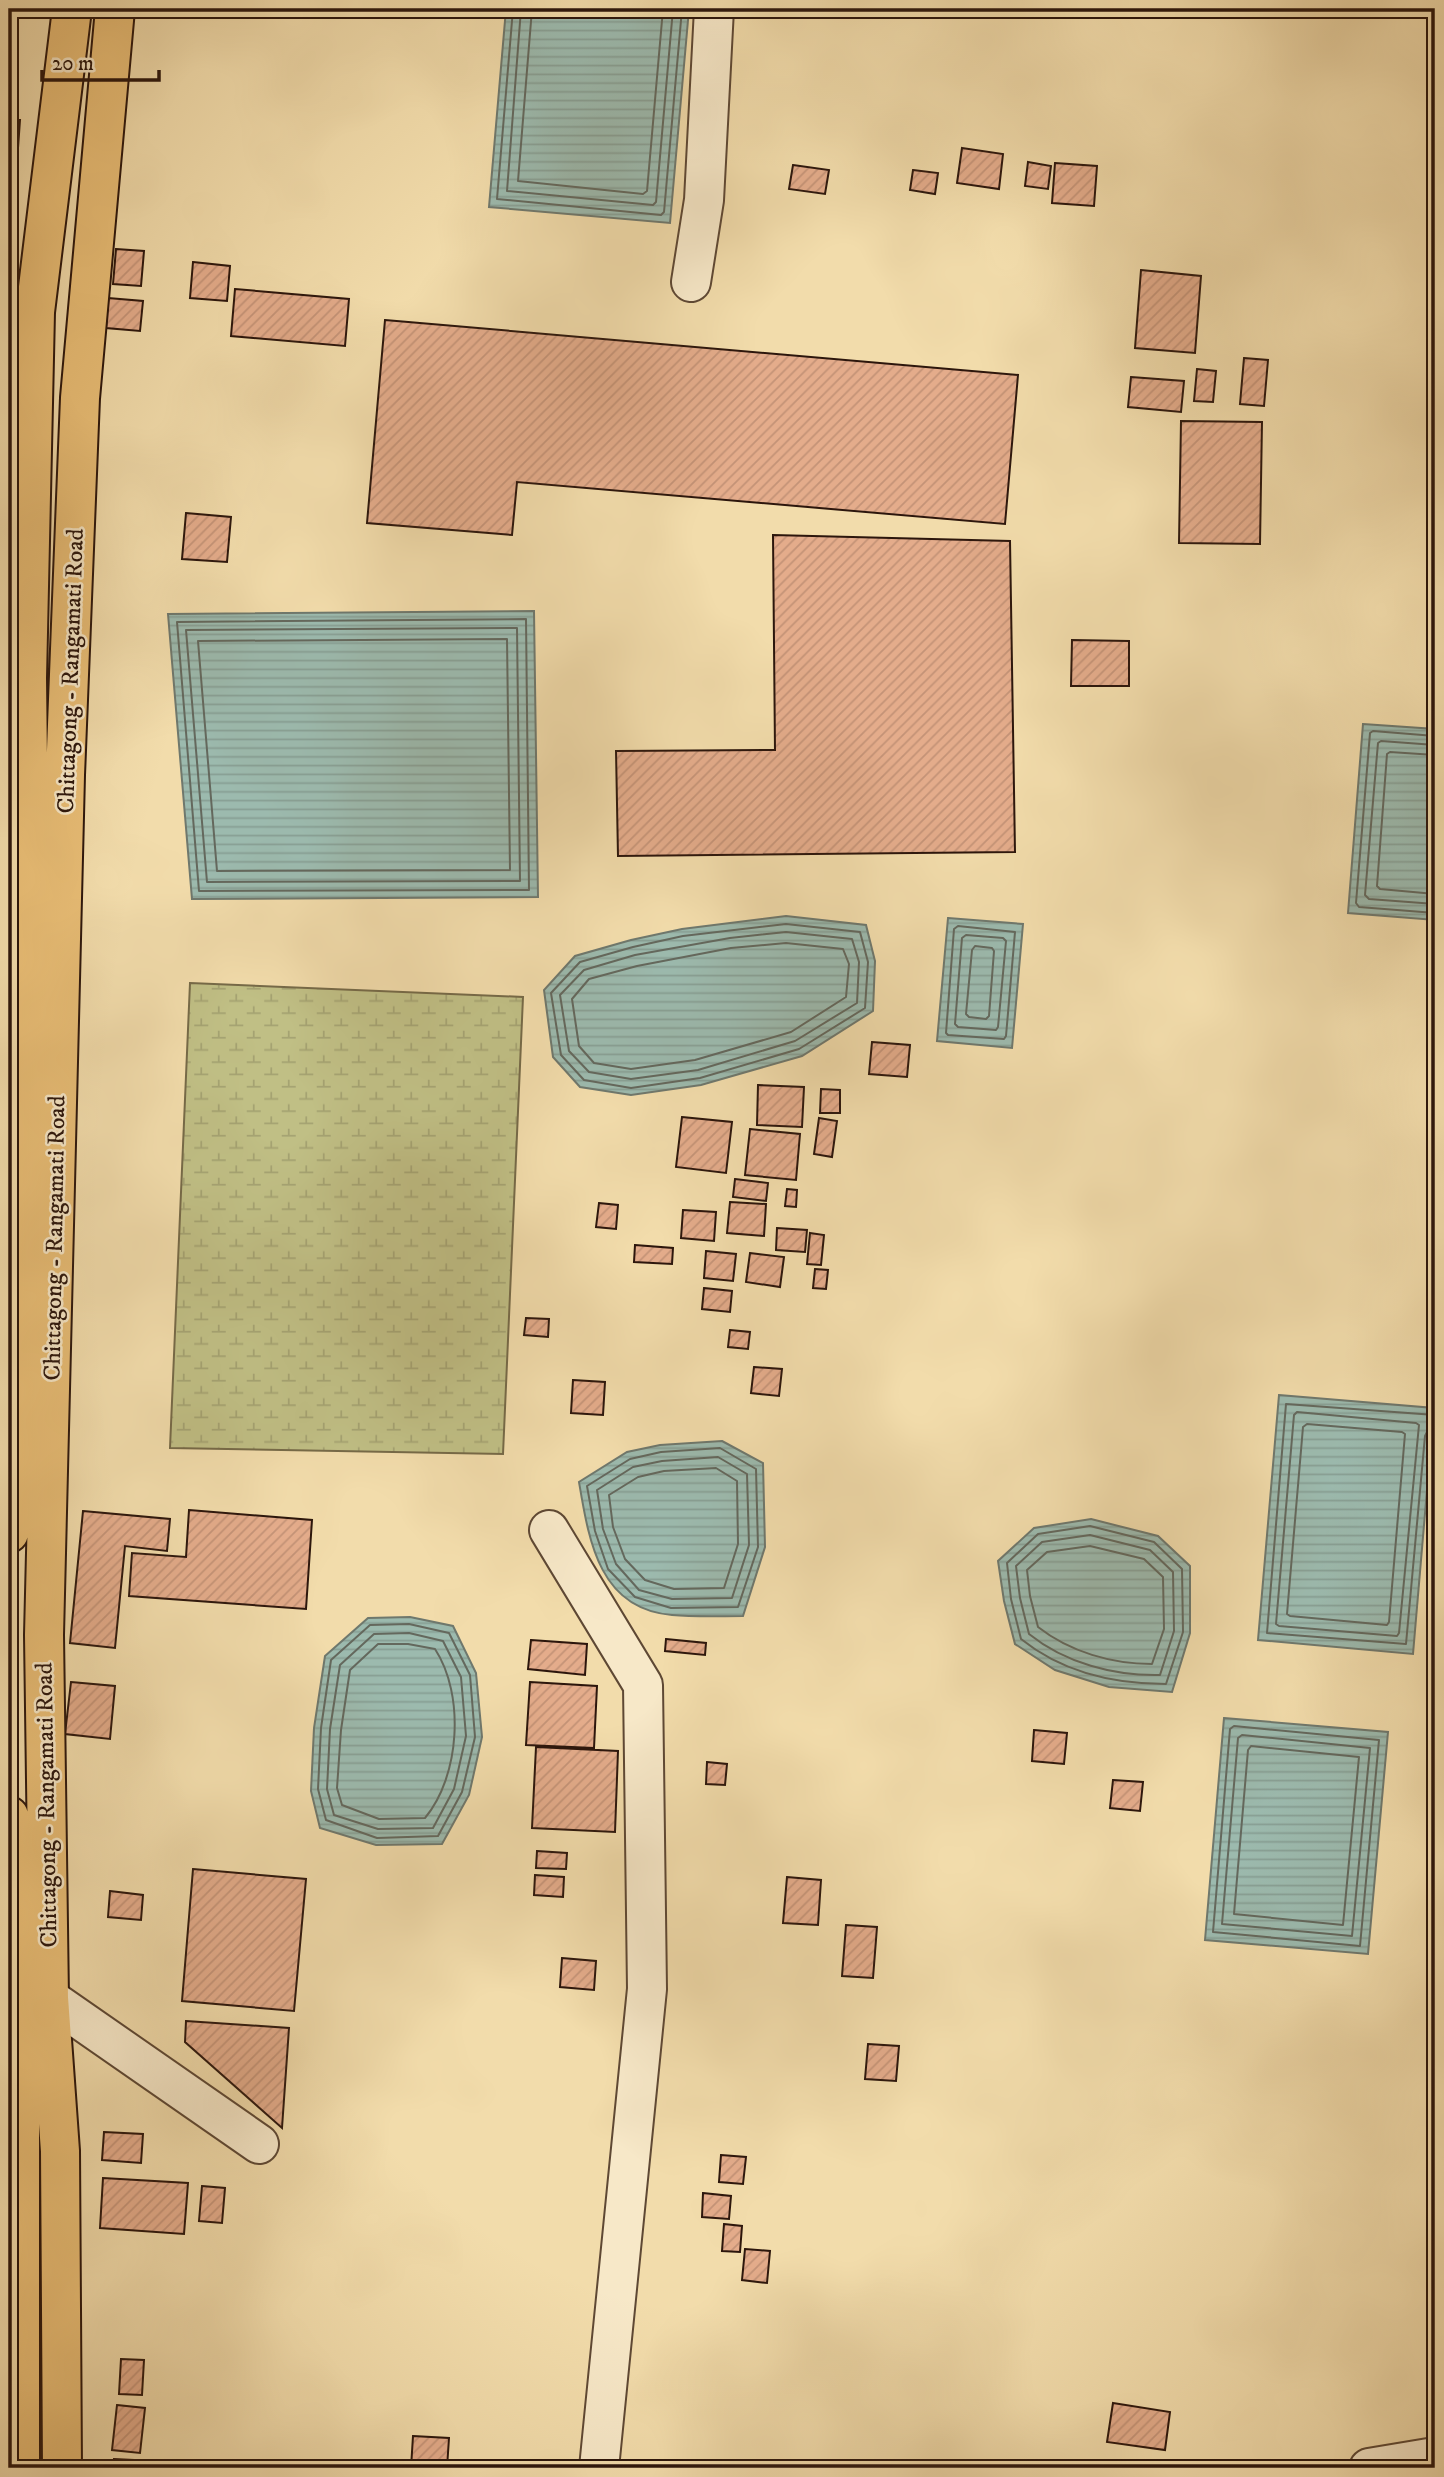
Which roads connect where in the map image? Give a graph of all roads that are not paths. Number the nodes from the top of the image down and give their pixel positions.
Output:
1 (72, 9) edge
2 (115, 9) edge
3 (714, 9) edge
4 (691, 282) dead end
5 (550, 1530) dead end
6 (9, 1533) edge
7 (9, 1816) edge
8 (49, 1998) junction
9 (14, 2083) edge
10 (259, 2144) dead end
11 (1435, 2457) edge
12 (20, 2468) edge
13 (62, 2468) edge
14 (600, 2468) edge
15 (1369, 2468) edge

1 - 6 highway, Chittagong - Rangamati Road
2 - 8 highway, Chittagong - Rangamati Road
3 - 4 street
5 - 14 street
7 - 9 highway, Chittagong - Rangamati Road
8 - 10 street
8 - 13 highway, Chittagong - Rangamati Road
9 - 12 highway, Chittagong - Rangamati Road
11 - 15 street

